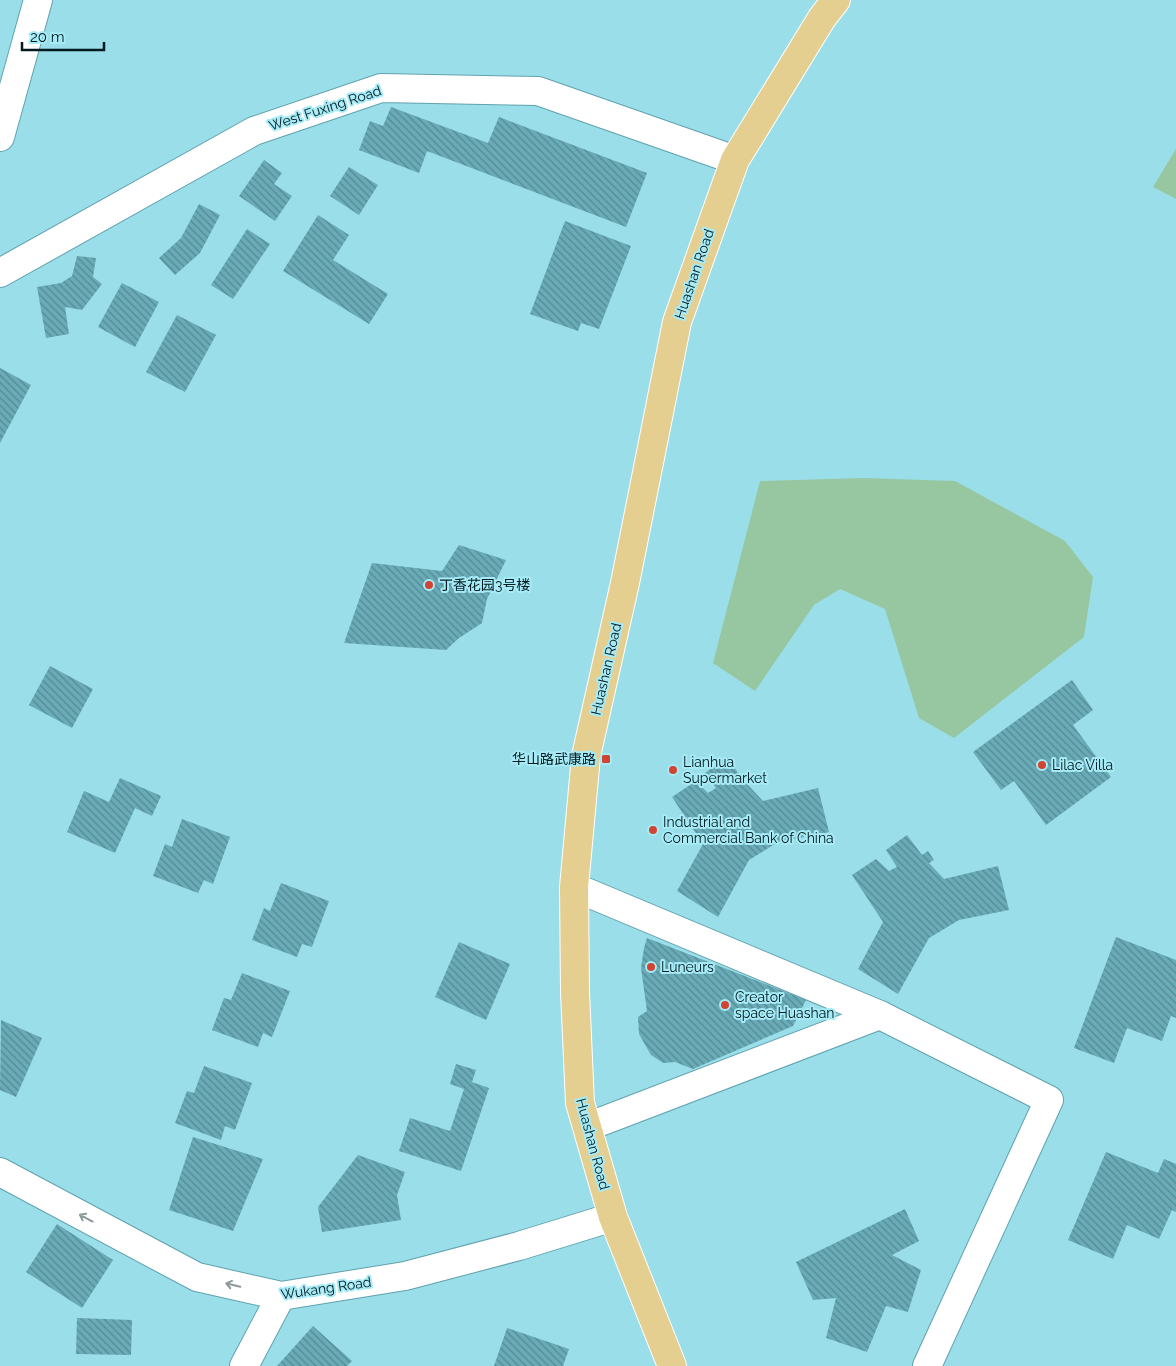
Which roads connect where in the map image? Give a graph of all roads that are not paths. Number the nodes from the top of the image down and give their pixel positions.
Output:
1 (38, 0) edge
2 (836, 0) edge
3 (2, 122) edge
4 (734, 160) junction
5 (0, 273) edge
6 (574, 887) junction
7 (880, 1015) junction
8 (587, 1127) junction
9 (0, 1172) edge
10 (613, 1217) junction
11 (281, 1296) junction
12 (244, 1366) edge
13 (672, 1366) edge
14 (927, 1366) edge

1 - 3 street
2 - 4 main road, Huashan Road
4 - 5 street, West Fuxing Road
4 - 6 main road, Huashan Road
6 - 7 street
6 - 8 main road, Huashan Road
7 - 8 street
7 - 14 street
8 - 10 main road, Huashan Road
11 -> 9 street, Wukang Road
10 - 11 street, Wukang Road
10 - 13 main road, Huashan Road
11 - 12 street

